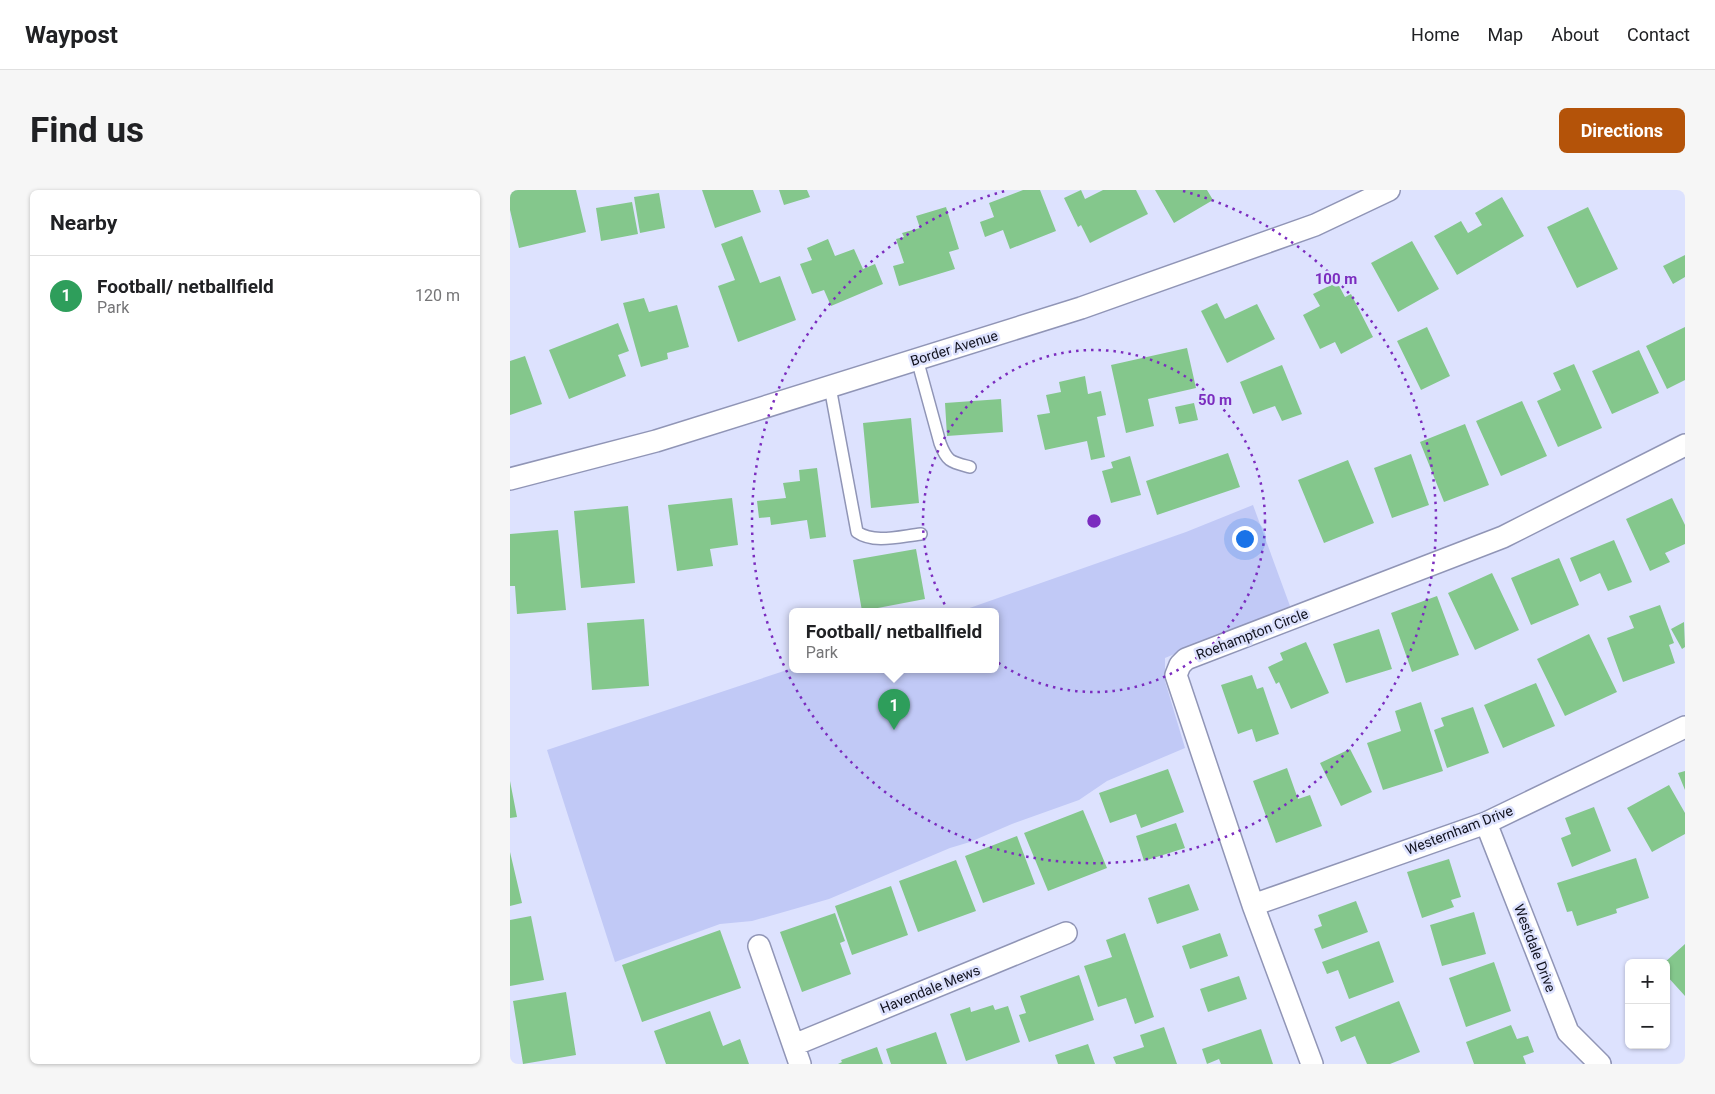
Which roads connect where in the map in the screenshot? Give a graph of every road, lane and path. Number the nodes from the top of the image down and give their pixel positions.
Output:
1 (1389, 190) edge
2 (917, 359) junction
3 (830, 387) junction
4 (1685, 445) edge
5 (970, 467) dead end
6 (510, 479) edge
7 (921, 534) dead end
8 (1685, 726) edge
9 (1486, 823) junction
10 (1253, 905) junction
11 (1066, 934) dead end
12 (759, 946) dead end
13 (797, 1054) edge
14 (1312, 1064) edge
15 (1600, 1064) edge

1 - 2 street, Border Avenue
2 - 3 street, Border Avenue
2 - 5 lane
3 - 6 street, Border Avenue
3 - 7 lane
4 - 10 street, Roehampton Circle
8 - 9 street, Westernham Drive
9 - 10 street, Westernham Drive
9 - 15 street, Westdale Drive
10 - 14 street, Roehampton Circle
11 - 13 street, Havendale Mews
12 - 13 street

